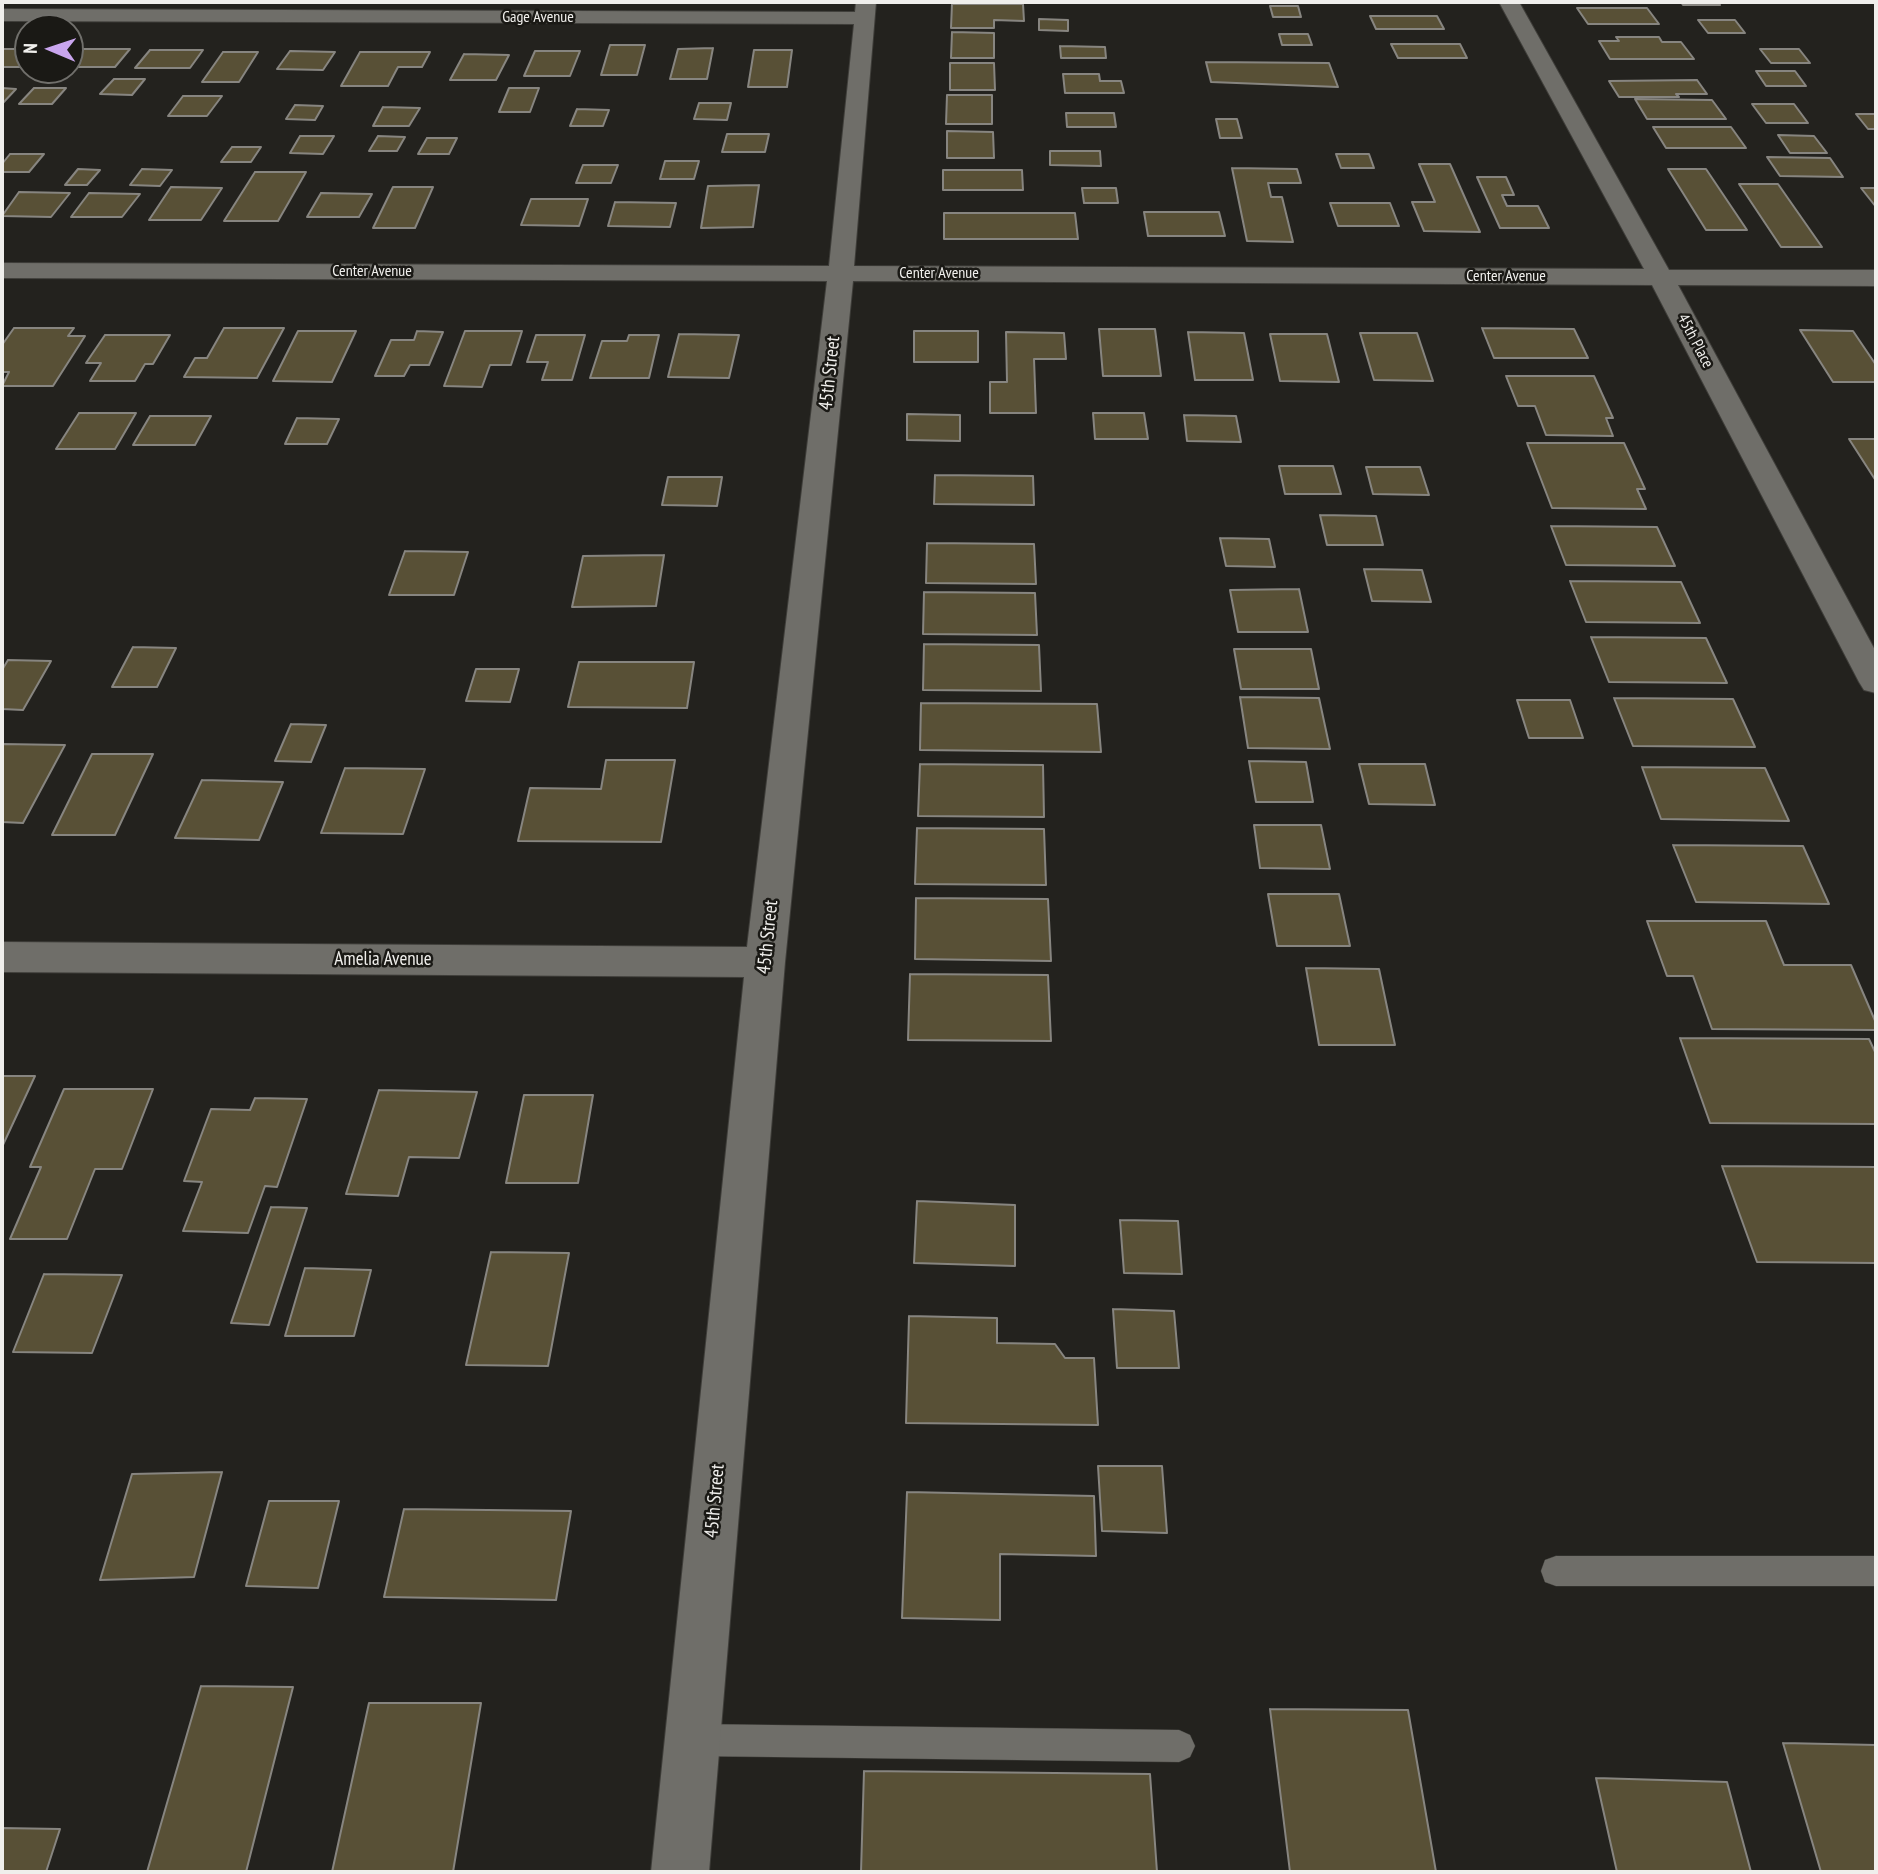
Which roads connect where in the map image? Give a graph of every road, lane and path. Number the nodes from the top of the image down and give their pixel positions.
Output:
1 (1510, 2) edge
2 (865, 10) edge
3 (2, 15) edge
4 (2, 270) edge
5 (841, 272) junction
6 (1661, 277) junction
7 (1876, 278) edge
8 (1876, 682) edge
9 (2, 957) edge
10 (765, 962) junction
11 (1556, 1571) dead end
12 (1876, 1571) edge
13 (692, 1740) junction
14 (1179, 1746) dead end
15 (680, 1872) edge

1 - 6 street, 45th Place
2 - 3 street, Gage Avenue
2 - 5 street, 45th Street
4 - 5 street, Center Avenue
5 - 6 street, Center Avenue
5 - 10 street, 45th Street
6 - 7 street, Center Avenue
6 - 8 street, 45th Place
9 - 10 street, Amelia Avenue
10 - 13 street, 45th Street
11 - 12 lane
13 - 14 lane
13 - 15 street, 45th Street

